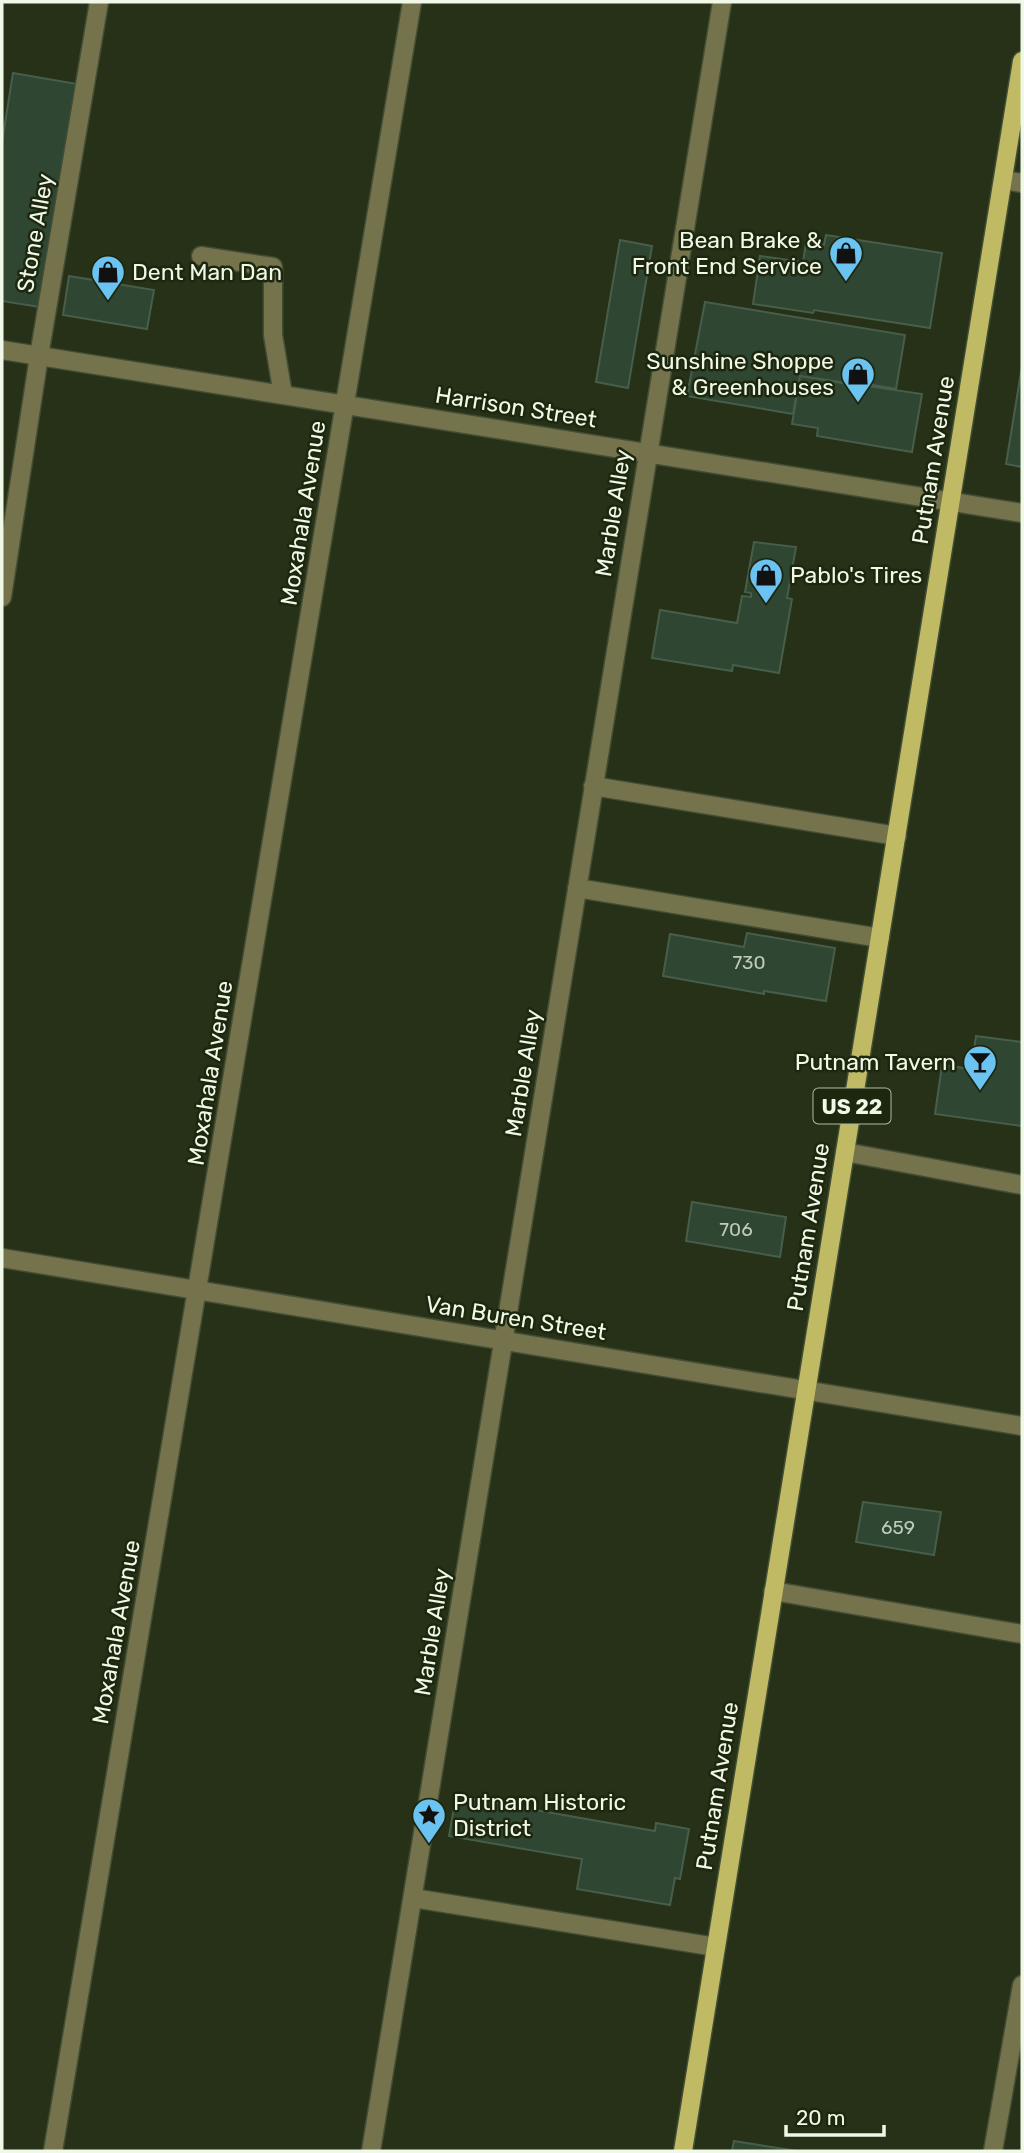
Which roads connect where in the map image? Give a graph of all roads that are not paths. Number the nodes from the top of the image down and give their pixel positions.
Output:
1 (99, 2) edge
2 (412, 2) edge
3 (722, 2) edge
4 (1022, 61) edge
5 (1003, 180) junction
6 (1022, 183) edge
7 (201, 256) dead end
8 (2, 350) edge
9 (39, 356) junction
10 (283, 395) junction
11 (346, 405) junction
12 (648, 454) junction
13 (951, 501) junction
14 (1022, 513) edge
15 (2, 597) edge
16 (593, 786) junction
17 (897, 836) junction
18 (577, 888) junction
19 (880, 938) junction
20 (845, 1152) junction
21 (1022, 1185) edge
22 (2, 1258) edge
23 (198, 1291) junction
24 (505, 1341) junction
25 (806, 1391) junction
26 (1022, 1426) edge
27 (774, 1591) junction
28 (1022, 1634) edge
29 (414, 1898) junction
30 (716, 1947) junction
31 (1022, 1985) edge
32 (54, 2151) edge
33 (371, 2151) edge
34 (683, 2151) edge
35 (993, 2151) edge

1 - 9 street, Stone Alley
2 - 11 street, Moxahala Avenue
3 - 12 street, Marble Alley
4 - 5 main road, Putnam Avenue / US 22
5 - 6 street
5 - 13 main road, Putnam Avenue / US 22
7 - 10 street
8 - 9 street, Harrison Street
9 - 10 street, Harrison Street
9 - 15 street, Stone Alley
10 - 11 street, Harrison Street
11 - 12 street, Harrison Street
11 - 23 street, Moxahala Avenue
12 - 13 street, Harrison Street
12 - 16 street, Marble Alley
13 - 14 street, Harrison Street
13 - 17 main road, Putnam Avenue / US 22
16 - 17 street
16 - 18 street, Marble Alley
17 - 19 main road, Putnam Avenue / US 22
18 - 19 street
18 - 24 street, Marble Alley
19 - 20 main road, Putnam Avenue / US 22
20 - 21 street
20 - 25 main road, Putnam Avenue / US 22
22 - 23 street, Van Buren Street
23 - 24 street, Van Buren Street
23 - 32 street, Moxahala Avenue
24 - 25 street, Van Buren Street
24 - 29 street, Marble Alley
25 - 26 street, Van Buren Street
25 - 27 main road, Putnam Avenue / US 22
27 - 28 street
27 - 30 main road, Putnam Avenue / US 22
29 - 30 street
29 - 33 street, Marble Alley
30 - 34 main road, Putnam Avenue / US 22
31 - 35 street

